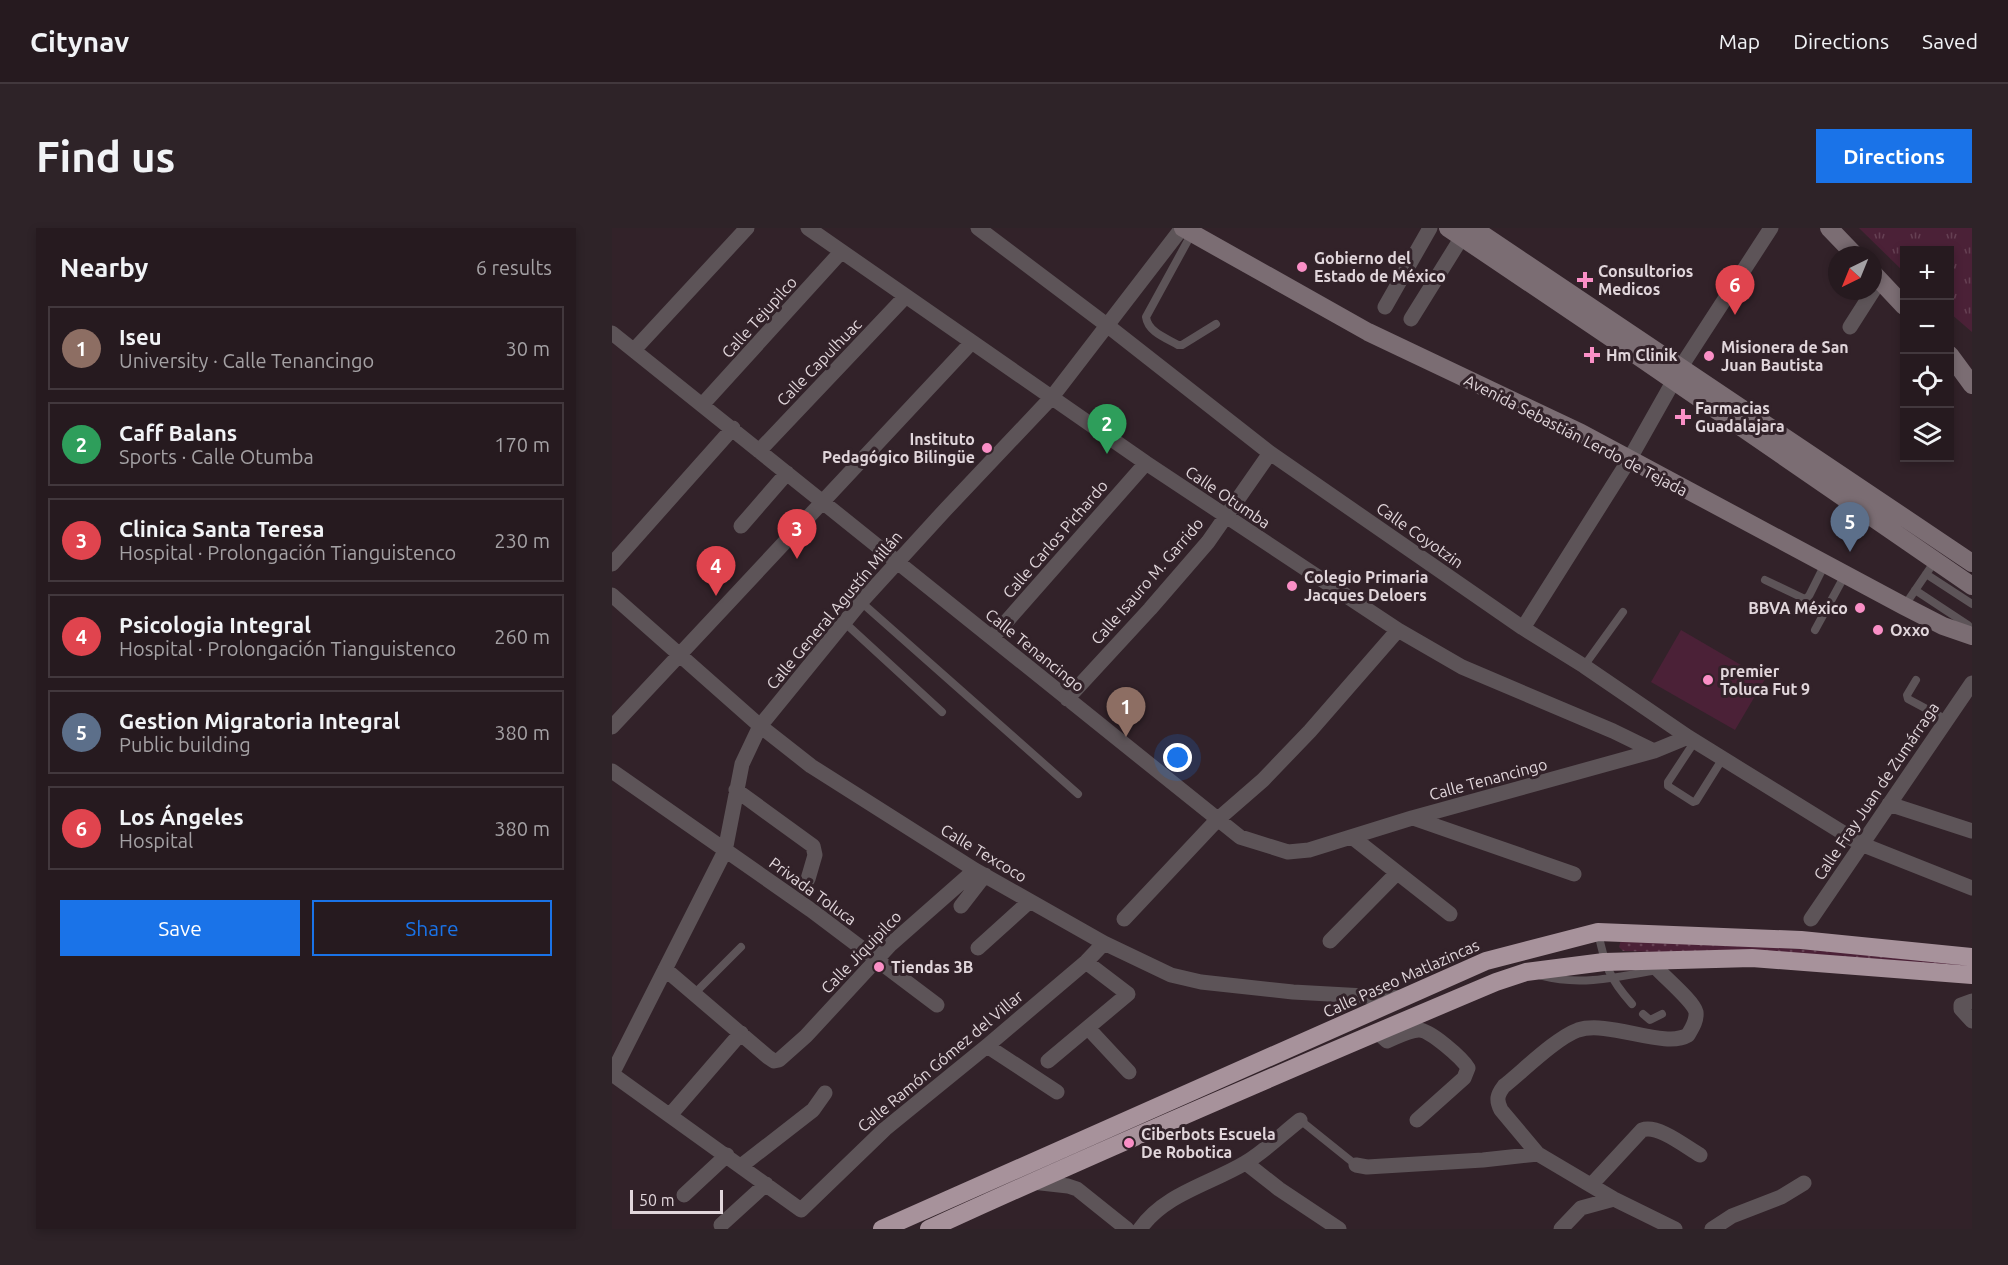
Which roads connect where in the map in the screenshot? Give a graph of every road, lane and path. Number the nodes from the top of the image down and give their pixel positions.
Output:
1 (747, 228) edge
2 (808, 228) edge
3 (978, 228) edge
4 (1430, 228) edge
5 (1771, 228) edge
6 (1829, 228) edge
7 (1186, 230) edge
8 (1461, 231) edge
9 (1846, 246) edge
10 (842, 252) junction
11 (1882, 283) edge
12 (905, 297) junction
13 (1864, 300) edge
14 (1900, 301) edge
15 (1385, 307) dead end
16 (1411, 319) dead end
17 (1216, 324) dead end
18 (1107, 326) junction
19 (1850, 327) dead end
20 (612, 333) edge
21 (972, 342) junction
22 (634, 350) junction
23 (1954, 352) edge
24 (1954, 360) edge
25 (1972, 363) edge
26 (1678, 374) junction
27 (1972, 385) edge
28 (1052, 397) junction
29 (702, 405) junction
30 (733, 428) junction
31 (759, 451) junction
32 (1270, 453) junction
33 (1629, 460) junction
34 (1146, 463) junction
35 (787, 473) junction
36 (821, 501) junction
37 (1225, 517) junction
38 (741, 526) dead end
39 (897, 562) junction
40 (1972, 563) edge
41 (612, 564) edge
42 (1825, 564) junction
43 (1931, 567) junction
44 (1845, 575) junction
45 (1765, 580) dead end
46 (1972, 586) edge
47 (1916, 590) junction
48 (612, 596) edge
49 (861, 602) junction
50 (1972, 604) edge
51 (1904, 606) junction
52 (1623, 612) dead end
53 (844, 622) junction
54 (1523, 628) junction
55 (1969, 628) edge
56 (1398, 630) junction
57 (1815, 630) dead end
58 (992, 638) junction
59 (679, 656) junction
60 (1584, 666) junction
61 (1916, 680) dead end
62 (1972, 683) edge
63 (1067, 699) junction
64 (942, 712) dead end
65 (1947, 720) junction
66 (760, 726) junction
67 (612, 727) edge
68 (1691, 739) junction
69 (1654, 751) junction
70 (1723, 758) junction
71 (612, 771) edge
72 (736, 790) junction
73 (1078, 794) dead end
74 (1890, 804) junction
75 (1412, 818) junction
76 (1217, 820) junction
77 (1972, 831) edge
78 (1352, 837) junction
79 (1861, 844) junction
80 (724, 850) junction
81 (980, 873) junction
82 (1397, 873) junction
83 (1574, 874) dead end
84 (808, 879) dead end
85 (1972, 888) edge
86 (1030, 901) junction
87 (961, 906) dead end
88 (1450, 914) dead end
89 (1810, 919) dead end
90 (1124, 920) dead end
91 (1598, 933) junction
92 (1330, 941) dead end
93 (1104, 943) junction
94 (741, 947) dead end
95 (978, 948) dead end
96 (1972, 957) edge
97 (875, 960) junction
98 (1086, 962) junction
99 (1653, 966) junction
100 (664, 969) junction
101 (1608, 970) junction
102 (1972, 975) edge
103 (694, 994) junction
104 (1401, 998) junction
105 (1972, 1001) edge
106 (1632, 1004) dead end
107 (937, 1005) dead end
108 (1642, 1014) dead end
109 (1662, 1014) dead end
110 (1972, 1021) edge
111 (1088, 1028) junction
112 (1377, 1032) junction
113 (741, 1033) junction
114 (987, 1046) junction
115 (1048, 1061) dead end
116 (1129, 1072) dead end
117 (612, 1074) edge
118 (1057, 1092) dead end
119 (825, 1093) dead end
120 (671, 1114) junction
121 (1300, 1120) joint
122 (1417, 1120) dead end
123 (1538, 1154) junction
124 (727, 1155) junction
125 (1701, 1155) dead end
126 (1246, 1163) junction
127 (1356, 1165) joint
128 (741, 1166) junction
129 (1032, 1182) junction
130 (1804, 1183) dead end
131 (766, 1184) junction
132 (1592, 1184) junction
133 (684, 1195) dead end
134 (1614, 1199) junction
135 (721, 1225) dead end
136 (933, 1228) edge
137 (882, 1229) edge
138 (1127, 1229) edge
139 (1140, 1229) edge
140 (1339, 1229) edge
141 (1561, 1229) edge
142 (1675, 1229) edge
143 (1712, 1229) edge

1 - 22 street
2 - 10 street, Calle Otumba
3 - 18 street, Calle Coyotzin
4 - 15 street
5 - 26 street
6 - 9 main road
7 - 17 lane
7 - 18 street, Calle General Agustín Millán
7 - 33 main road, Avenida Sebastián Lerdo de Tejada
8 - 16 street
8 - 26 main road
10 - 12 street, Calle Otumba
10 - 29 street, Calle Tejupilco
11 - 14 main road
12 - 21 street, Calle Otumba
12 - 31 street, Calle Capulhuac
13 - 19 street
18 - 28 street, Calle General Agustín Millán
18 - 32 street, Calle Coyotzin
20 - 22 street, Calle Tenancingo
21 - 28 street, Calle Otumba
21 - 36 street
22 - 29 street, Calle Tenancingo
23 - 25 main road
24 - 27 main road
26 - 33 street
26 - 40 main road
26 - 43 main road
28 - 34 street, Calle Otumba
28 - 39 street, Calle General Agustín Millán
29 - 30 street, Calle Tenancingo
30 - 31 street, Calle Tenancingo
30 - 41 street
31 - 35 street, Calle Tenancingo
32 - 37 street, Calle Isauro M. Garrido
32 - 54 street, Calle Coyotzin
33 - 42 main road, Avenida Sebastián Lerdo de Tejada
33 - 54 street
34 - 37 street, Calle Otumba
34 - 58 street, Calle Carlos Pichardo
35 - 36 street, Calle Tenancingo
35 - 38 street
36 - 39 street, Calle Tenancingo
36 - 59 street
37 - 56 street, Calle Otumba
37 - 63 street, Calle Isauro M. Garrido
39 - 49 street, Calle General Agustín Millán
39 - 58 street, Calle Tenancingo
42 - 44 main road, Avenida Sebastián Lerdo de Tejada
42 - 45 lane
43 - 46 main road
43 - 47 lane
43 - 50 lane
44 - 51 main road, Avenida Sebastián Lerdo de Tejada
44 - 57 lane
47 - 51 lane
47 - 55 lane
48 - 59 street, Calle Texcoco
49 - 53 street, Calle General Agustín Millán
49 - 73 lane
51 - 55 main road, Avenida Sebastián Lerdo de Tejada
52 - 60 lane
53 - 64 lane
53 - 66 street, Calle General Agustín Millán
54 - 60 street, Calle Coyotzin
56 - 69 street, Calle Otumba
56 - 76 street
58 - 63 street, Calle Tenancingo
59 - 66 street, Calle Texcoco
59 - 67 street
60 - 68 street, Calle Coyotzin
61 - 65 lane
62 - 65 street, Calle Fray Juan de Zumárraga
63 - 76 street, Calle Tenancingo
65 - 74 street, Calle Fray Juan de Zumárraga
66 - 72 street, Calle General Agustín Millán
66 - 81 street, Calle Texcoco
68 - 69 street, Calle Tenancingo
68 - 70 street, Calle Coyotzin
68 - 70 lane
69 - 75 street, Calle Tenancingo
70 - 79 street, Calle Coyotzin
71 - 80 street, Privada Toluca
72 - 80 street, Calle General Agustín Millán
72 - 84 street
74 - 77 street
74 - 79 street, Calle Fray Juan de Zumárraga
75 - 78 street, Calle Tenancingo
75 - 83 street
76 - 78 street, Calle Tenancingo
76 - 90 street
78 - 82 street
79 - 85 street, Calle Coyotzin
79 - 89 street, Calle Fray Juan de Zumárraga
80 - 97 street, Privada Toluca
80 - 100 street, Calle General Agustín Millán
81 - 86 street, Calle Texcoco
81 - 87 street
81 - 97 street, Calle Jiquipilco
82 - 88 street
82 - 92 street
86 - 93 street, Calle Texcoco
86 - 95 street
91 - 96 highway, Calle Paseo Matlazincas
91 - 101 lane
91 - 104 highway, Calle Paseo Matlazincas
93 - 98 street, Calle Ramón Gómez del Villar
93 - 104 street, Calle Texcoco
94 - 103 lane
97 - 107 street, Privada Toluca
97 - 113 street, Calle Jiquipilco
98 - 111 street
98 - 114 street, Calle Ramón Gómez del Villar
99 - 101 highway
99 - 102 highway
99 - 123 street
100 - 103 street
100 - 117 street, Calle General Agustín Millán
101 - 106 lane
101 - 112 highway
103 - 113 street
104 - 137 highway, Calle Paseo Matlazincas
105 - 110 street
108 - 109 lane
111 - 115 street
111 - 116 street
112 - 122 street
112 - 129 highway
113 - 120 street
114 - 118 street
114 - 131 street, Calle Ramón Gómez del Villar
117 - 120 street
119 - 128 street
120 - 124 street
121 - 126 street
121 - 127 lane
123 - 127 street
123 - 132 street
124 - 128 street
124 - 133 street
125 - 132 street
126 - 139 street
126 - 140 street
128 - 131 street
129 - 136 highway
129 - 138 street
130 - 143 street
131 - 135 street
132 - 134 street
134 - 141 street
134 - 142 street

